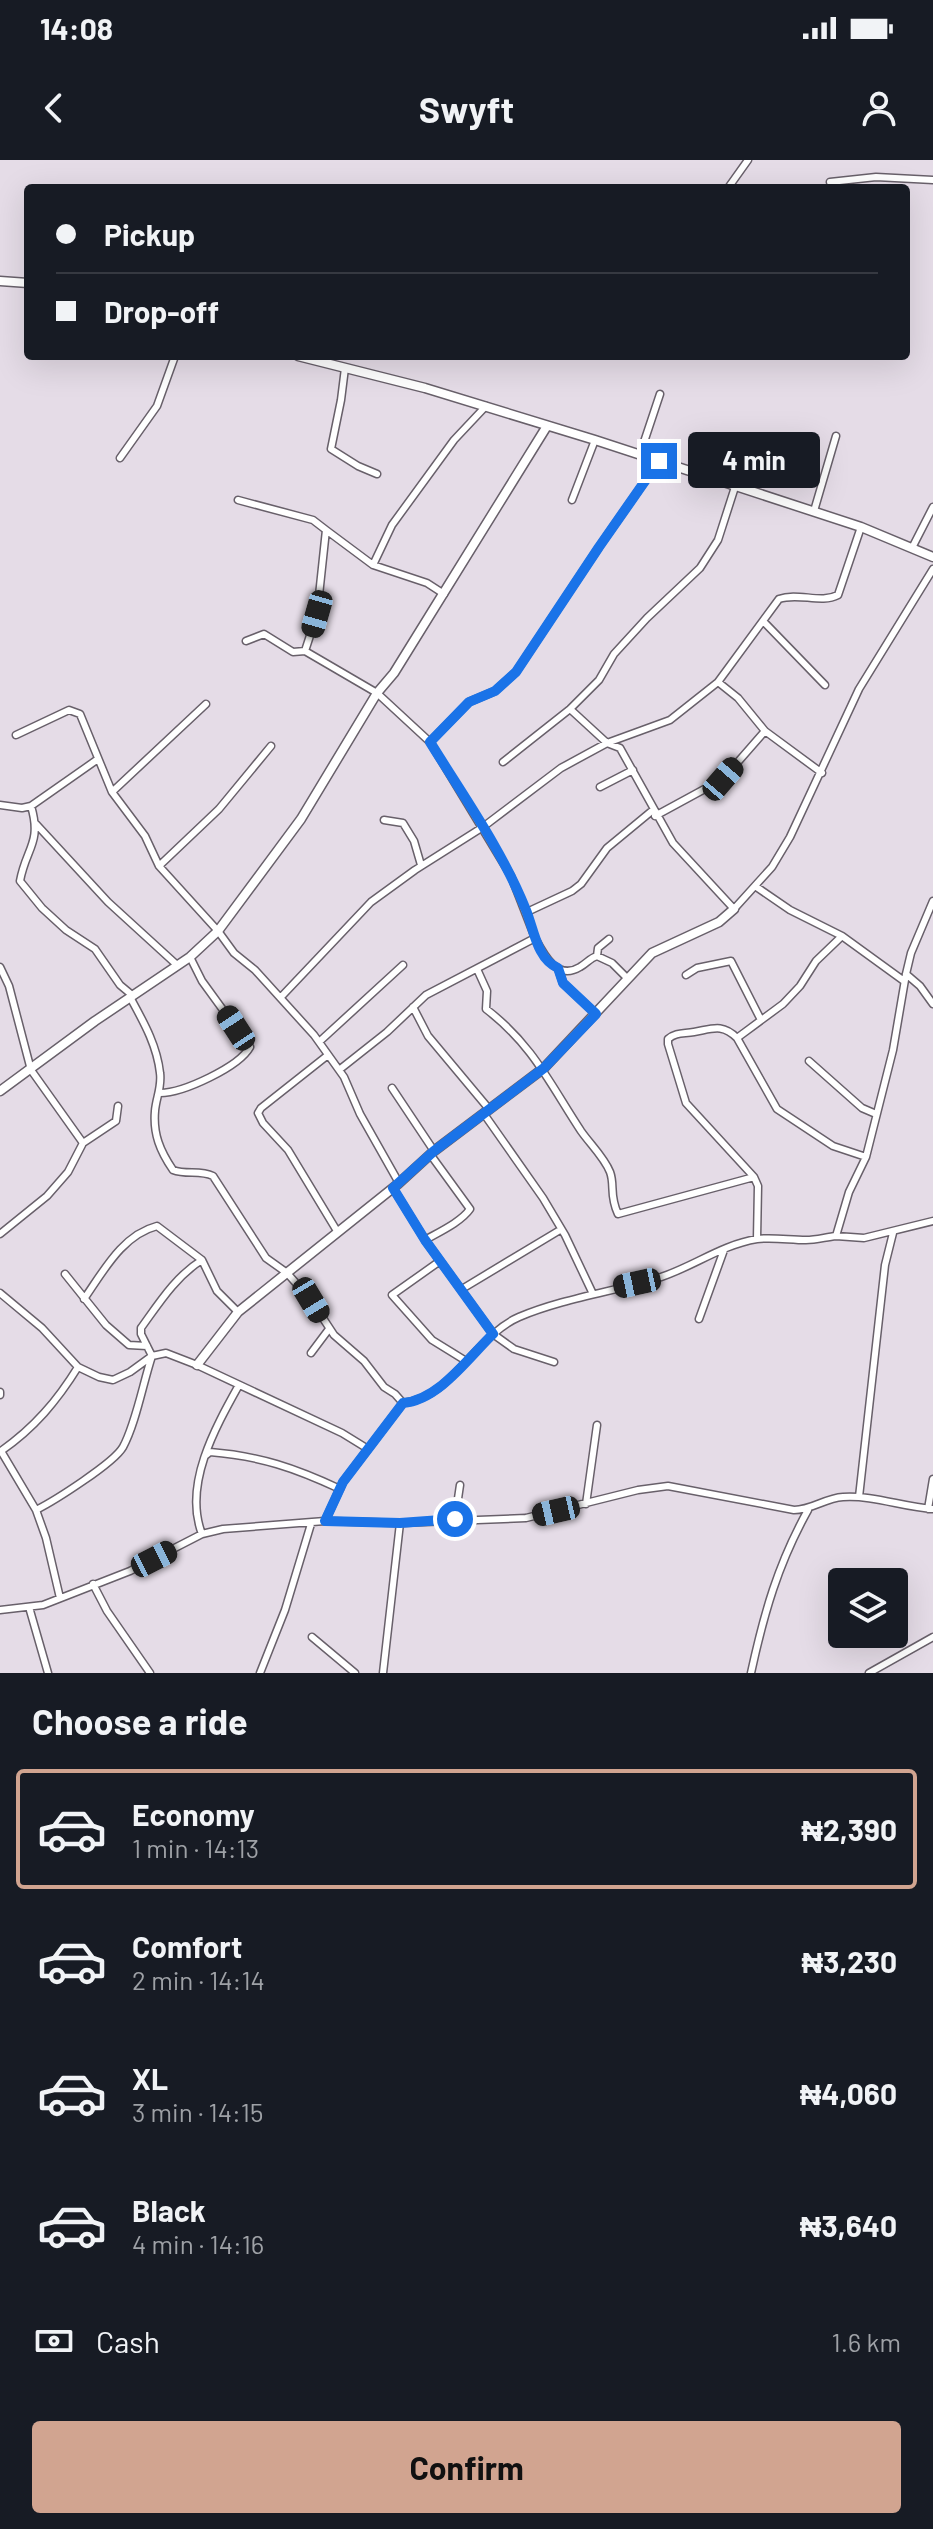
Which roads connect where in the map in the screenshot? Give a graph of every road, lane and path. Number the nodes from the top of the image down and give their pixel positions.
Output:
1 (748, 160) edge
2 (933, 180) edge
3 (830, 182) dead end
4 (731, 184) edge
5 (0, 281) edge
6 (24, 283) edge
7 (174, 360) edge
8 (314, 360) edge
9 (345, 368) junction
10 (660, 394) dead end
11 (486, 406) junction
12 (547, 426) junction
13 (836, 436) dead end
14 (595, 440) junction
15 (640, 454) junction
16 (120, 458) dead end
17 (659, 461) junction
18 (377, 474) dead end
19 (735, 487) junction
20 (238, 500) dead end
21 (572, 500) dead end
22 (933, 507) edge
23 (814, 511) junction
24 (861, 527) junction
25 (326, 530) junction
26 (912, 548) junction
27 (933, 557) edge
28 (373, 565) junction
29 (933, 569) edge
30 (444, 594) junction
31 (763, 621) junction
32 (246, 641) dead end
33 (305, 651) junction
34 (718, 682) junction
35 (825, 685) dead end
36 (377, 693) junction
37 (206, 704) dead end
38 (570, 709) junction
39 (765, 731) junction
40 (16, 735) dead end
41 (430, 742) junction
42 (607, 743) junction
43 (271, 746) dead end
44 (98, 759) junction
45 (503, 762) dead end
46 (633, 770) junction
47 (822, 773) junction
48 (600, 787) dead end
49 (112, 792) junction
50 (0, 805) edge
51 (31, 806) junction
52 (654, 813) junction
53 (384, 820) dead end
54 (36, 824) junction
55 (483, 827) junction
56 (421, 865) junction
57 (159, 866) junction
58 (755, 886) junction
59 (933, 901) edge
60 (734, 909) junction
61 (527, 912) junction
62 (218, 931) junction
63 (842, 936) junction
64 (535, 938) junction
65 (609, 939) dead end
66 (597, 956) junction
67 (190, 957) junction
68 (177, 965) junction
69 (403, 965) dead end
70 (0, 967) edge
71 (558, 968) junction
72 (477, 969) junction
73 (571, 970) junction
74 (686, 975) dead end
75 (626, 977) junction
76 (905, 978) junction
77 (563, 983) junction
78 (131, 996) junction
79 (281, 997) junction
80 (933, 1004) edge
81 (413, 1007) junction
82 (596, 1014) junction
83 (761, 1020) junction
84 (737, 1038) junction
85 (319, 1042) junction
86 (328, 1055) junction
87 (809, 1061) dead end
88 (544, 1068) junction
89 (31, 1070) junction
90 (339, 1070) junction
91 (392, 1088) dead end
92 (0, 1091) edge
93 (160, 1093) junction
94 (118, 1106) dead end
95 (487, 1112) junction
96 (876, 1114) junction
97 (83, 1143) junction
98 (432, 1153) junction
99 (866, 1157) junction
100 (754, 1177) junction
101 (396, 1185) junction
102 (933, 1221) edge
103 (560, 1230) junction
104 (337, 1231) junction
105 (893, 1233) junction
106 (0, 1234) edge
107 (836, 1236) junction
108 (757, 1239) junction
109 (425, 1240) junction
110 (724, 1250) junction
111 (202, 1260) junction
112 (440, 1261) junction
113 (287, 1273) junction
114 (65, 1274) dead end
115 (462, 1289) junction
116 (0, 1293) edge
117 (593, 1294) junction
118 (84, 1299) junction
119 (238, 1312) junction
120 (699, 1319) dead end
121 (329, 1329) junction
122 (493, 1334) junction
123 (147, 1346) junction
124 (311, 1353) dead end
125 (152, 1356) junction
126 (466, 1361) junction
127 (554, 1362) dead end
128 (197, 1365) junction
129 (78, 1367) junction
130 (239, 1385) junction
131 (403, 1403) junction
132 (597, 1425) dead end
133 (368, 1449) junction
134 (205, 1456) junction
135 (933, 1479) edge
136 (460, 1485) dead end
137 (340, 1489) junction
138 (859, 1497) junction
139 (586, 1504) junction
140 (930, 1509) edge
141 (36, 1510) junction
142 (808, 1510) junction
143 (455, 1519) junction
144 (325, 1521) junction
145 (400, 1523) junction
146 (311, 1524) junction
147 (202, 1534) junction
148 (93, 1584) junction
149 (60, 1598) junction
150 (29, 1607) junction
151 (0, 1610) edge
152 (312, 1637) dead end
153 (933, 1637) edge
154 (48, 1673) edge
155 (150, 1673) edge
156 (260, 1673) edge
157 (355, 1673) edge
158 (383, 1673) edge
159 (751, 1673) edge
160 (869, 1673) edge

1 - 4 street
2 - 3 street
5 - 6 street
7 - 16 street
8 - 9 street
9 - 11 street
9 - 18 street
10 - 15 street
11 - 12 street
11 - 28 street
12 - 14 street
12 - 30 street
13 - 23 street
14 - 15 street
14 - 21 street
15 - 17 street
17 - 19 street
17 - 41 street
19 - 23 street
19 - 38 street
20 - 25 street
22 - 26 street
23 - 24 street
24 - 26 street
24 - 31 street
25 - 28 street
25 - 33 street
26 - 27 street
28 - 30 street
29 - 47 street
30 - 36 street
31 - 34 street
31 - 35 street
32 - 33 street
33 - 36 street
34 - 39 street
34 - 42 street
36 - 41 street
36 - 62 street
37 - 49 street
38 - 42 street
38 - 45 street
39 - 47 street
39 - 52 street
40 - 44 street
41 - 55 street
42 - 46 street
42 - 55 street
43 - 57 street
44 - 49 street
44 - 51 street
46 - 48 street
46 - 52 street
47 - 58 street
49 - 57 street
50 - 51 street
51 - 54 street
52 - 60 street
52 - 61 street
53 - 56 street
54 - 68 street
54 - 78 street
55 - 56 street
55 - 61 street
56 - 79 street
57 - 62 street
58 - 60 street
58 - 63 street
59 - 76 street
60 - 75 street
61 - 64 street
62 - 67 street
62 - 79 street
63 - 76 street
63 - 83 street
64 - 71 street
64 - 72 street
65 - 66 street
66 - 73 street
66 - 75 street
67 - 68 street
67 - 93 street
68 - 78 street
69 - 85 street
70 - 89 street
71 - 73 street
71 - 77 street
72 - 81 street
72 - 88 street
73 - 77 street
74 - 83 street
75 - 82 street
76 - 80 street
76 - 96 street
77 - 82 street
78 - 89 street
78 - 93 street
79 - 85 street
81 - 90 street
81 - 95 street
82 - 88 street
83 - 84 street
84 - 99 street
84 - 100 street
85 - 86 street
86 - 90 street
86 - 104 street
87 - 96 street
88 - 95 street
88 - 100 street
89 - 92 street
89 - 97 street
90 - 101 street
91 - 98 street
93 - 113 street
94 - 97 street
95 - 98 street
95 - 103 street
96 - 99 street
97 - 106 street
98 - 101 street
98 - 109 street
99 - 107 street
100 - 108 street
101 - 104 street
101 - 109 street
102 - 105 street
103 - 115 street
103 - 117 street
104 - 113 street
105 - 107 street
105 - 138 street
107 - 108 street
108 - 110 street
109 - 112 street
110 - 117 street
110 - 120 street
111 - 118 street
111 - 119 street
111 - 123 street
112 - 115 street
112 - 126 street
113 - 119 street
113 - 121 street
114 - 118 street
115 - 122 street
116 - 129 street
117 - 122 street
118 - 123 street
119 - 128 street
121 - 124 street
121 - 131 street
122 - 126 street
122 - 127 street
123 - 125 street
125 - 128 street
125 - 129 street
125 - 141 street
126 - 131 street
128 - 130 street
129 - 141 street
130 - 133 street
130 - 134 street
131 - 133 street
132 - 139 street
133 - 137 street
134 - 137 street
134 - 147 street
135 - 140 street
136 - 143 street
137 - 144 street
138 - 140 street
138 - 142 street
139 - 142 street
139 - 143 street
141 - 149 street
142 - 159 street
143 - 145 street
144 - 145 street
144 - 146 street
145 - 158 street
146 - 147 street
146 - 156 street
147 - 148 street
148 - 149 street
148 - 155 street
149 - 150 street
150 - 151 street
150 - 154 street
152 - 157 street
153 - 160 street

